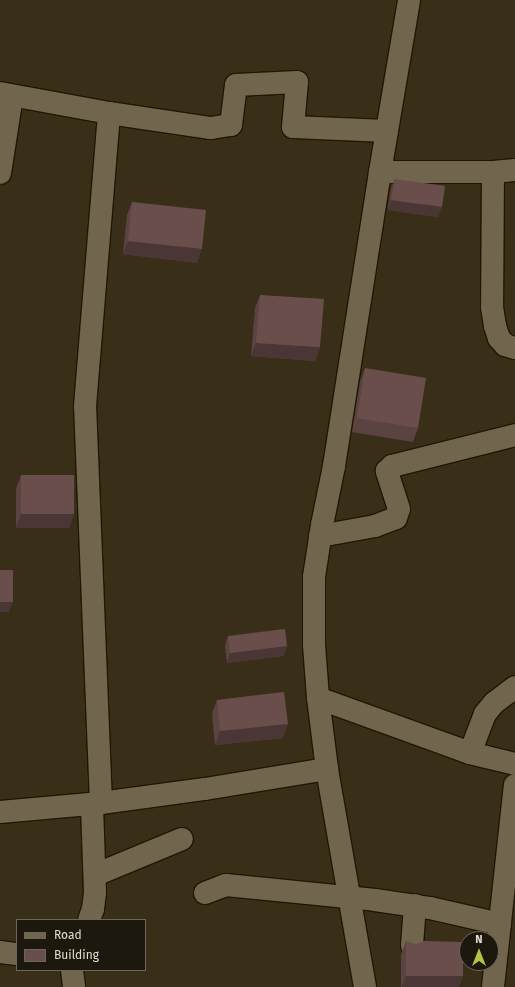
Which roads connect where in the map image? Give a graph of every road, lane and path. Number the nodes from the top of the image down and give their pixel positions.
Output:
1 (409, 0) edge
2 (6, 94) edge
3 (109, 113) junction
4 (387, 131) junction
5 (515, 170) edge
6 (380, 172) junction
7 (493, 172) junction
8 (0, 174) edge
9 (515, 348) edge
10 (515, 435) edge
11 (320, 536) junction
12 (515, 687) edge
13 (318, 698) junction
14 (470, 753) junction
15 (515, 764) edge
16 (327, 769) junction
17 (515, 785) edge
18 (97, 803) junction
19 (0, 812) edge
20 (182, 839) dead end
21 (95, 875) junction
22 (205, 893) dead end
23 (350, 898) junction
24 (415, 905) junction
25 (90, 919) edge
26 (500, 924) junction
27 (412, 945) edge
28 (0, 952) edge
29 (16, 954) edge
30 (72, 971) edge
31 (74, 987) edge
32 (365, 987) edge
33 (493, 987) edge

1 - 4 street
2 - 3 street
2 - 8 street
3 - 4 street
3 - 18 street
4 - 6 street
5 - 7 street
6 - 7 street
6 - 11 street
7 - 9 street
10 - 11 street
11 - 13 street
12 - 14 street
13 - 14 street
13 - 16 street
14 - 15 street
16 - 18 street
16 - 23 street
17 - 26 street
18 - 19 street
18 - 21 street
20 - 21 street
21 - 25 street
22 - 23 street
23 - 24 street
23 - 32 street
24 - 26 street
24 - 27 street
26 - 33 street
28 - 29 street
30 - 31 street

